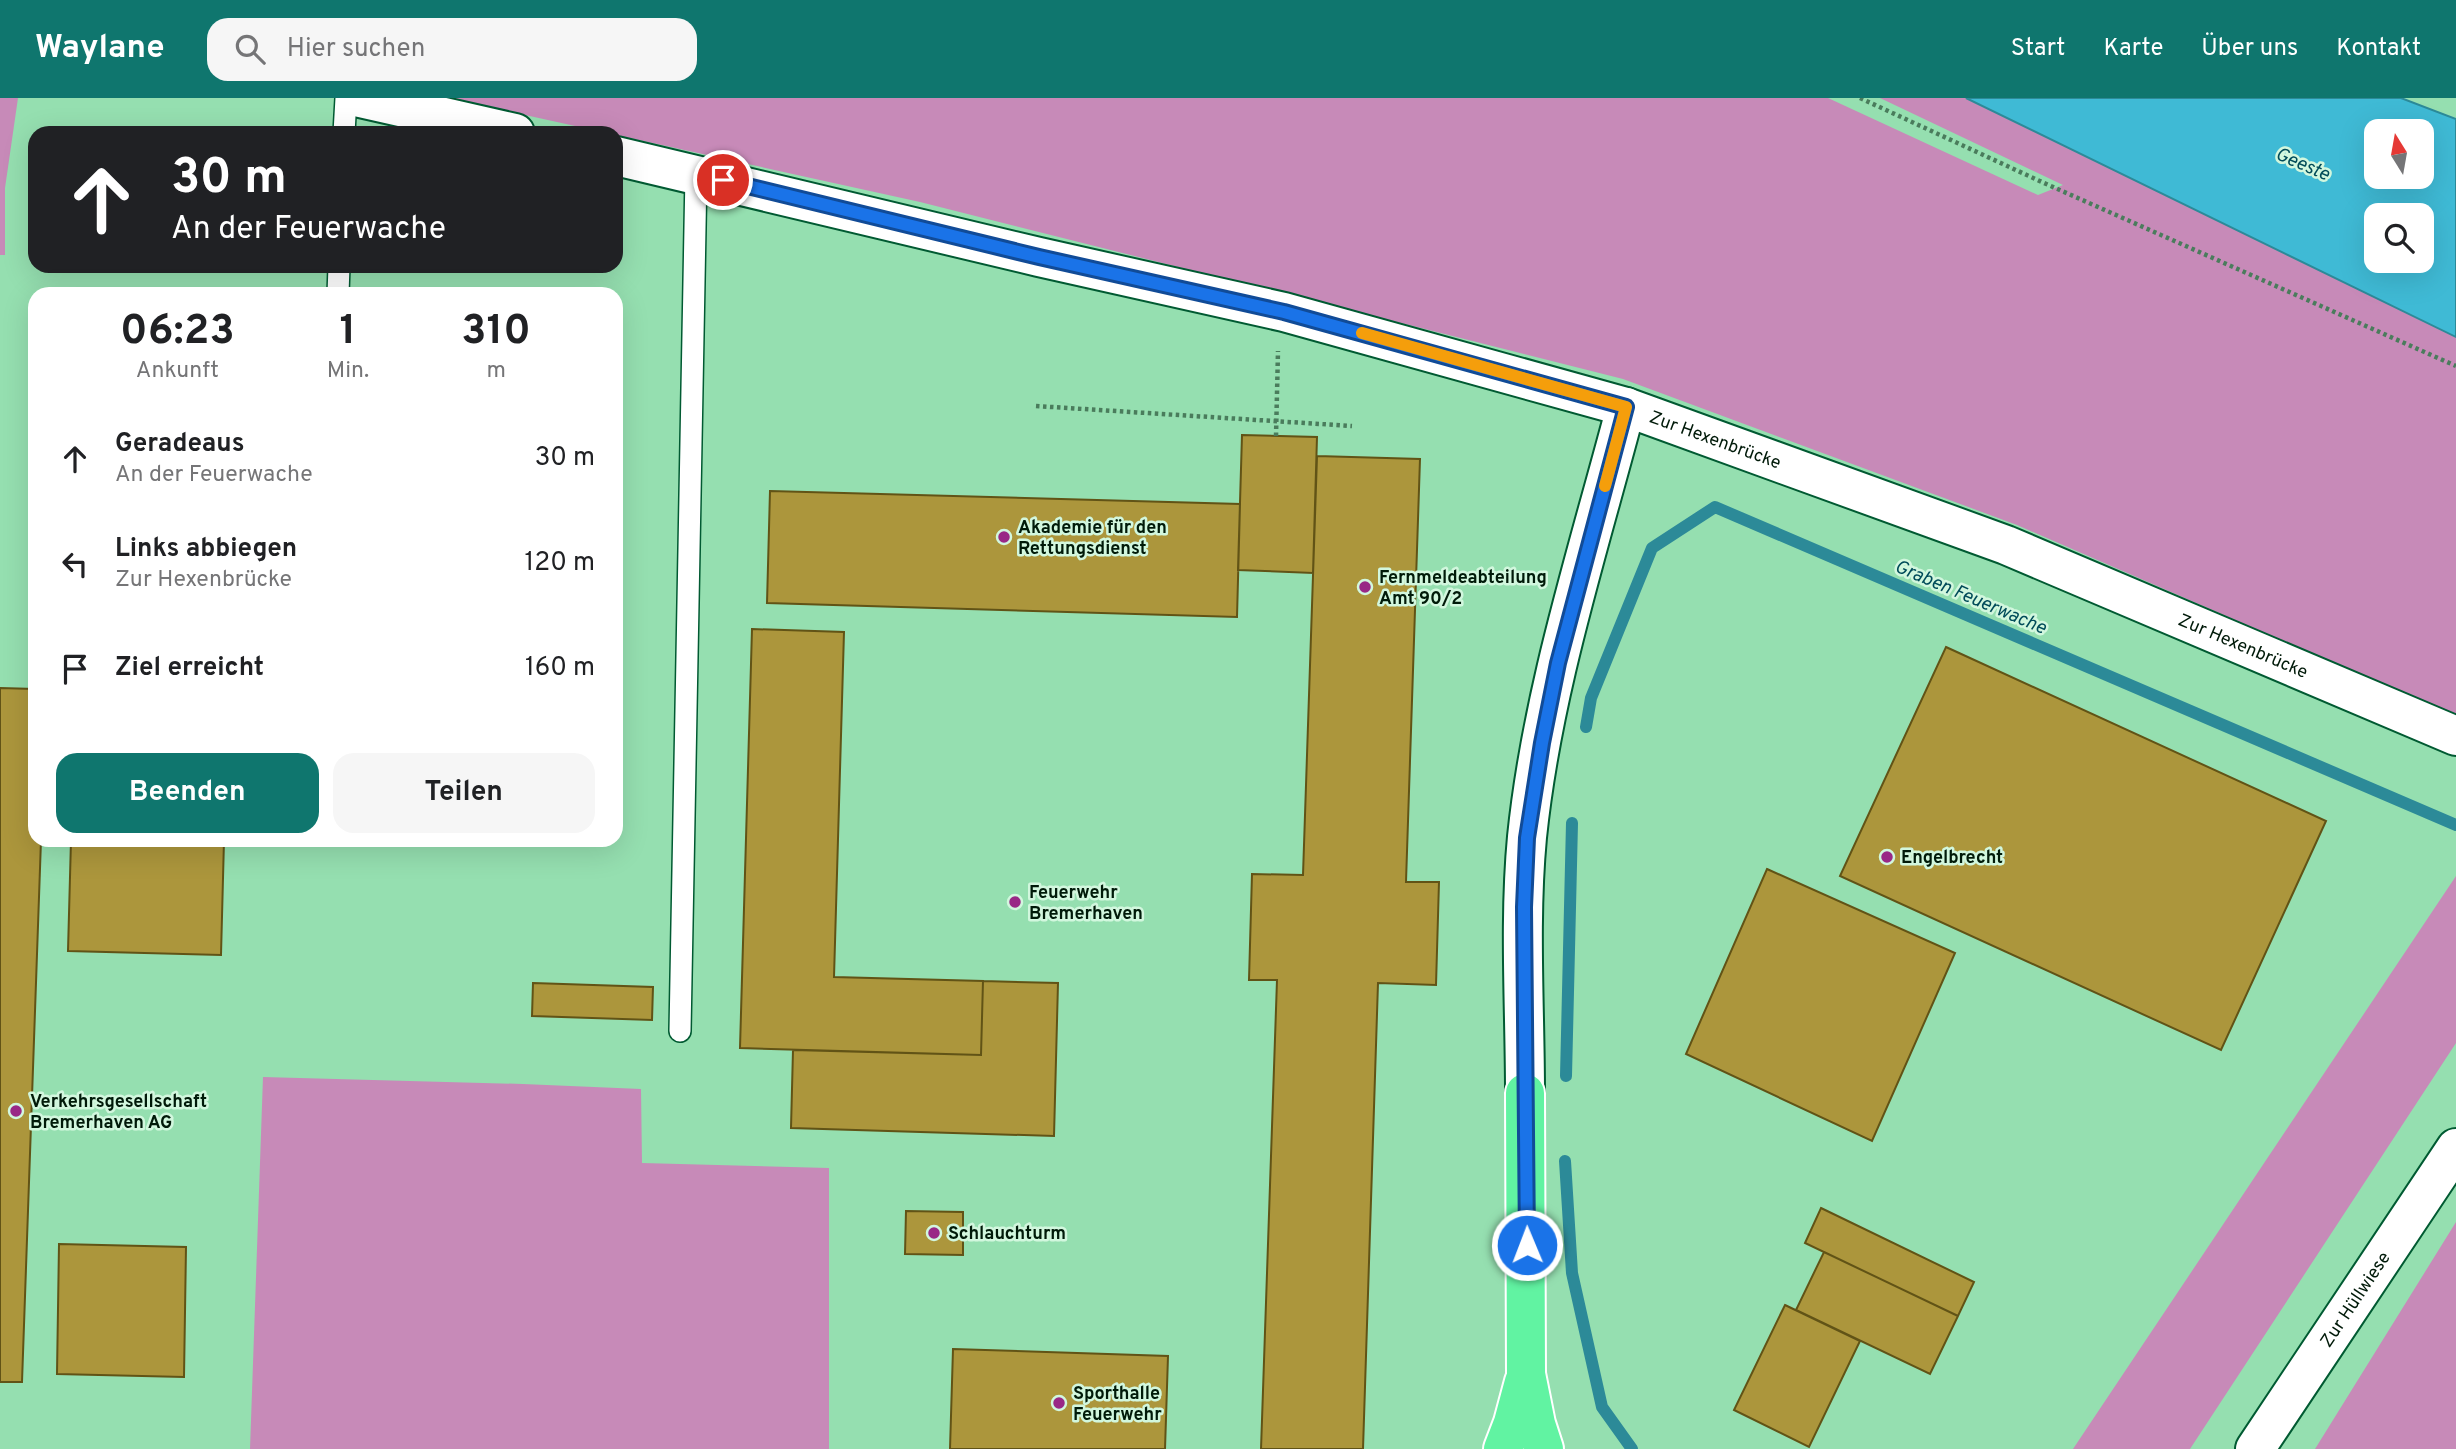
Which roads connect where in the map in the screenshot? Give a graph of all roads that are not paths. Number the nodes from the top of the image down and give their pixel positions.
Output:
1 (346, 98) edge
2 (360, 98) edge
3 (344, 126) edge
4 (484, 126) edge
5 (623, 158) edge
6 (696, 174) junction
7 (1626, 407) junction
8 (2456, 736) edge
9 (680, 1031) dead end
10 (1525, 1093) joint
11 (2456, 1148) edge
12 (1526, 1374) junction
13 (1503, 1449) edge
14 (1544, 1449) edge
15 (2255, 1449) edge

1 - 3 lane
2 - 4 street
5 - 6 street, Zur Hexenbrücke
6 - 7 street, Zur Hexenbrücke
6 - 9 lane
7 - 8 street, Zur Hexenbrücke
7 - 10 street
10 - 12 highway
11 - 15 street, Zur Hüllwiese
12 - 13 highway
12 - 14 highway

